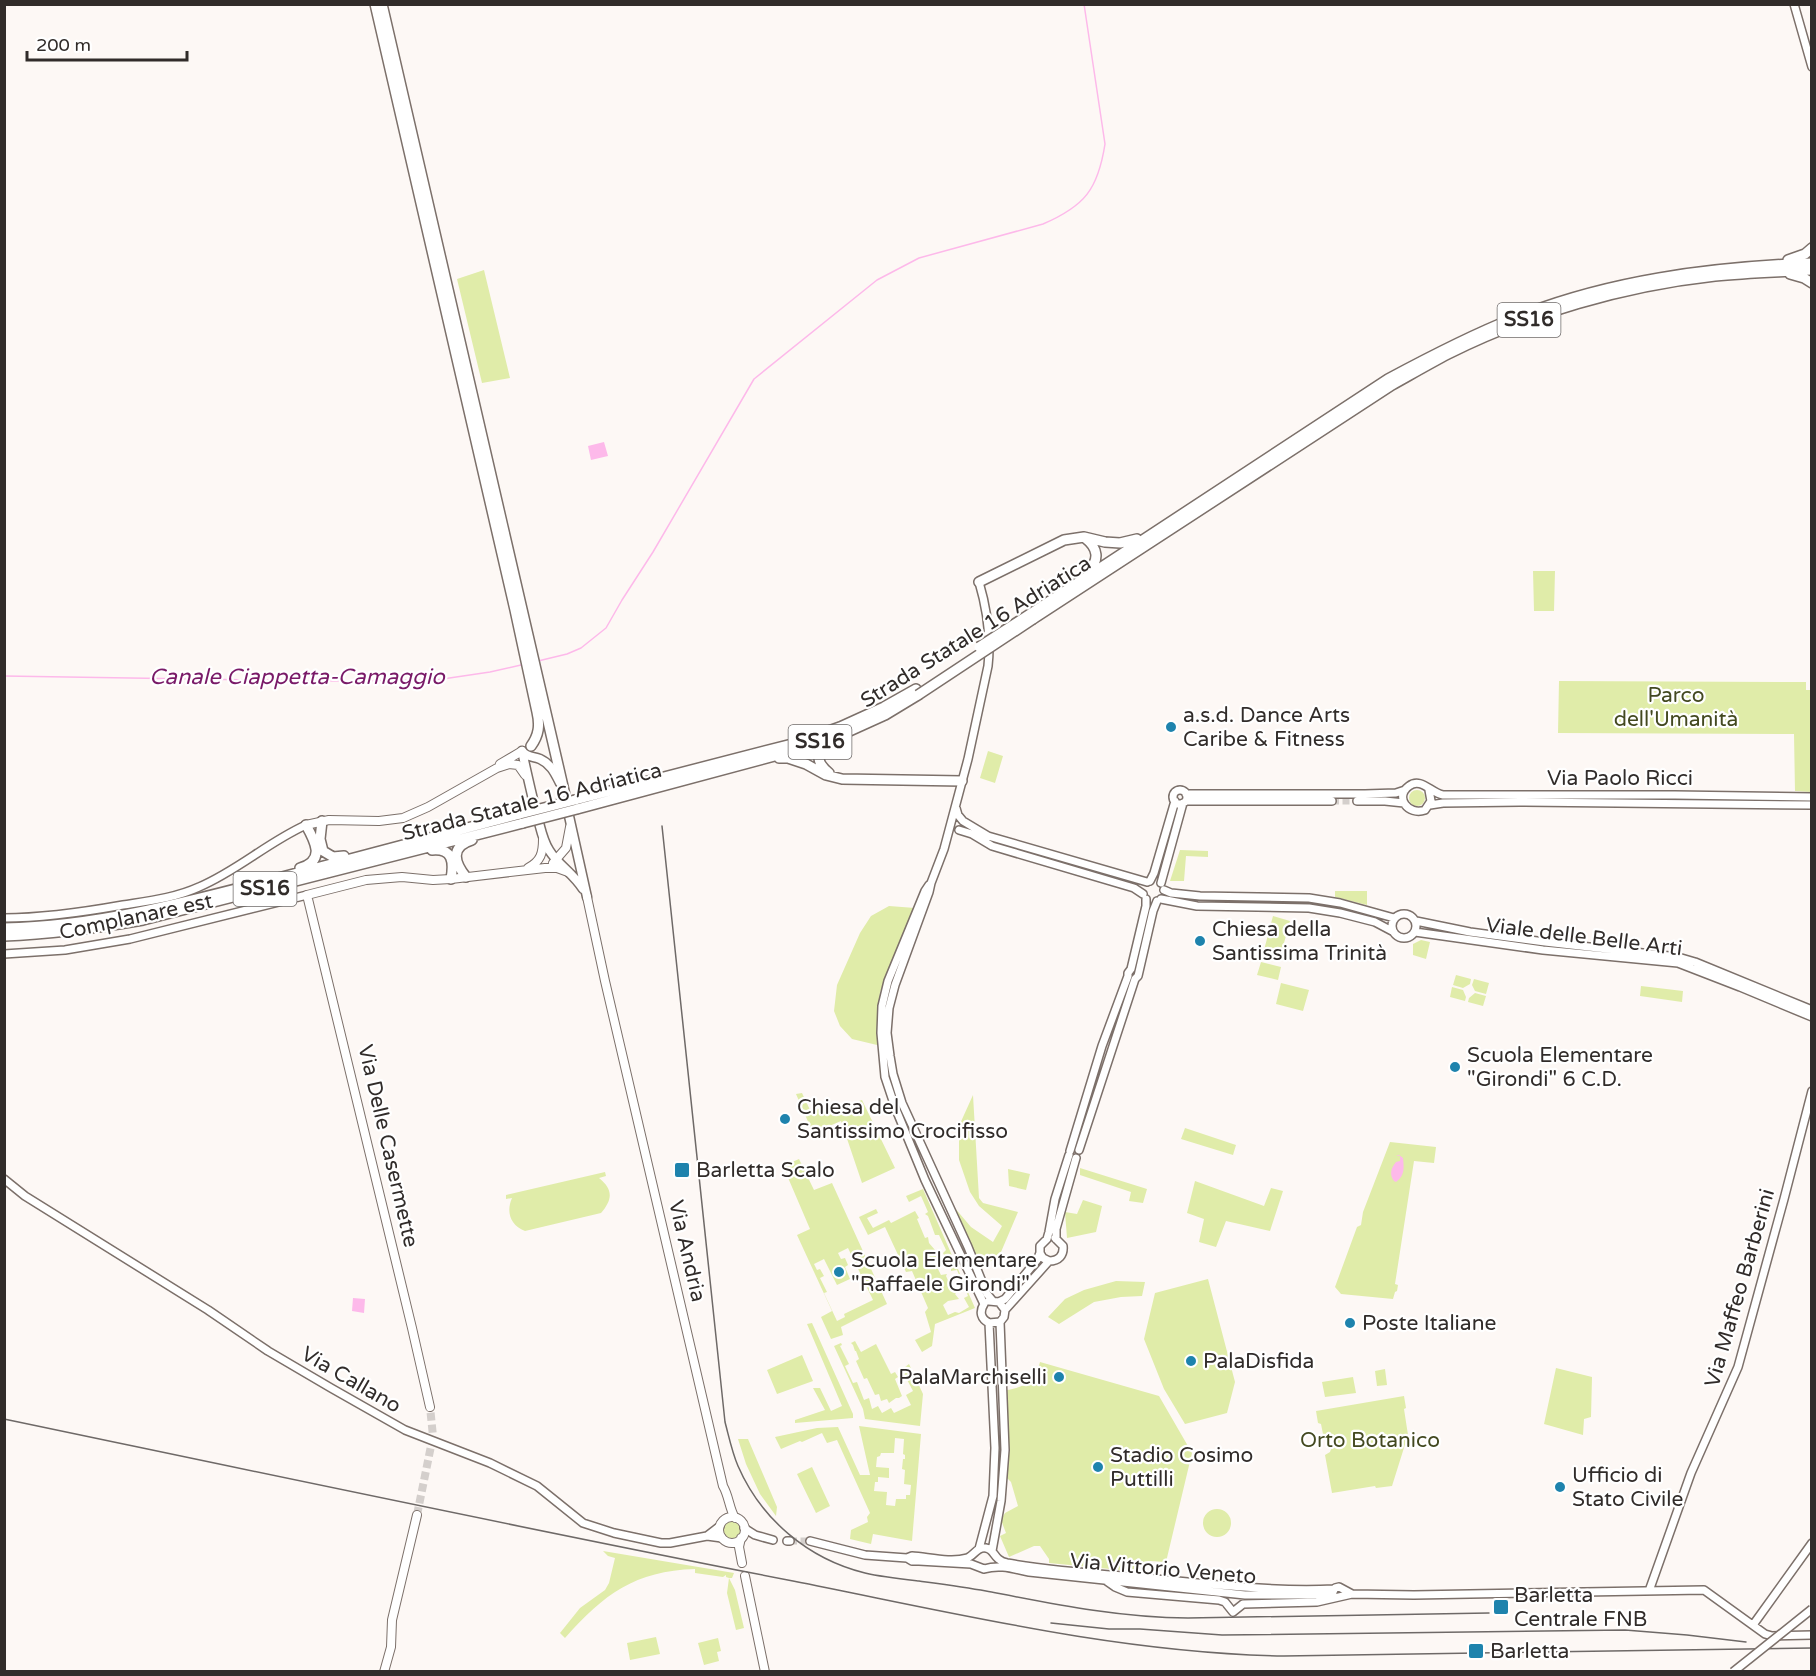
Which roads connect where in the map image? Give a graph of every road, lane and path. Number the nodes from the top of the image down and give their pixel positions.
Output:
1 (375, 4) edge
2 (382, 4) edge
3 (1794, 4) edge
4 (1812, 67) edge
5 (1812, 248) edge
6 (1812, 263) edge
7 (1763, 265) junction
8 (1812, 270) edge
9 (1776, 272) junction
10 (1812, 283) edge
11 (1329, 422) junction
12 (1201, 505) junction
13 (1084, 537) junction
14 (1145, 537) junction
15 (979, 582) joint
16 (1074, 585) junction
17 (1031, 617) junction
18 (529, 659) junction
19 (532, 672) junction
20 (917, 692) junction
21 (843, 734) junction
22 (527, 751) junction
23 (771, 758) junction
24 (714, 768) junction
25 (488, 773) junction
26 (833, 776) junction
27 (527, 779) junction
28 (962, 781) junction
29 (1406, 790) junction
30 (1429, 790) junction
31 (565, 795) junction
32 (1812, 797) edge
33 (1185, 799) junction
34 (1174, 801) junction
35 (1332, 801) tunnel mouth
36 (1357, 801) tunnel mouth
37 (1404, 803) junction
38 (956, 805) junction
39 (1430, 805) junction
40 (1812, 805) edge
41 (521, 818) junction
42 (322, 820) junction
43 (962, 820) junction
44 (571, 822) junction
45 (951, 823) junction
46 (306, 825) junction
47 (500, 829) junction
48 (959, 830) junction
49 (543, 837) junction
50 (944, 849) junction
51 (384, 854) junction
52 (556, 860) junction
53 (545, 868) junction
54 (525, 870) junction
55 (570, 873) junction
56 (465, 878) junction
57 (451, 879) junction
58 (1149, 882) junction
59 (931, 883) junction
60 (253, 884) junction
61 (1162, 886) junction
62 (307, 895) junction
63 (587, 897) junction
64 (1144, 897) junction
65 (1159, 900) junction
66 (4, 918) edge
67 (1394, 918) junction
68 (1416, 921) junction
69 (4, 928) edge
70 (1392, 930) junction
71 (1415, 932) junction
72 (4, 936) edge
73 (4, 954) edge
74 (1133, 974) junction
75 (1812, 1010) edge
76 (1812, 1017) edge
77 (894, 1075) junction
78 (885, 1077) junction
79 (1812, 1090) edge
80 (1072, 1155) junction
81 (935, 1175) junction
82 (4, 1179) edge
83 (925, 1180) junction
84 (1047, 1239) junction
85 (1056, 1239) junction
86 (1040, 1253) junction
87 (1049, 1261) junction
88 (996, 1301) junction
89 (984, 1304) junction
90 (1005, 1310) junction
91 (1000, 1322) junction
92 (989, 1323) junction
93 (430, 1407) tunnel mouth
94 (417, 1515) tunnel mouth
95 (731, 1518) junction
96 (720, 1526) junction
97 (742, 1534) junction
98 (707, 1536) junction
99 (722, 1538) junction
100 (773, 1540) dead end
101 (810, 1541) tunnel mouth
102 (731, 1542) junction
103 (1812, 1543) edge
104 (977, 1551) junction
105 (993, 1554) junction
106 (907, 1558) junction
107 (978, 1566) junction
108 (991, 1566) junction
109 (745, 1576) dead end
110 (1105, 1580) junction
111 (1649, 1591) junction
112 (1338, 1594) junction
113 (1812, 1609) edge
114 (1754, 1625) junction
115 (1812, 1635) edge
116 (384, 1671) edge
117 (765, 1671) edge
118 (1733, 1671) edge

1 - 18 highway
2 - 18 highway
3 - 4 street
5 - 7 highway
6 - 7 highway, Strada Statale 16 Adriatica / SS16
7 - 11 highway, Strada Statale 16 Adriatica / SS16
8 - 9 highway, Strada Statale 16 Adriatica / SS16
9 - 10 highway
9 - 11 highway, Strada Statale 16 Adriatica / SS16
11 - 12 highway, Strada Statale 16 Adriatica / SS16
12 - 14 highway, Strada Statale 16 Adriatica / SS16
12 - 17 highway, Strada Statale 16 Adriatica / SS16
13 - 14 highway
13 - 15 highway
13 - 16 highway
14 - 16 highway, Strada Statale 16 Adriatica / SS16
15 - 28 street
16 - 17 highway, Strada Statale 16 Adriatica / SS16
17 - 20 highway, Strada Statale 16 Adriatica / SS16, bridge
18 - 19 highway
19 - 22 highway
19 - 31 highway
20 - 21 highway, Strada Statale 16 Adriatica / SS16
20 - 24 highway, Strada Statale 16 Adriatica / SS16
21 - 23 highway, Strada Statale 16 Adriatica / SS16
21 - 26 highway
22 - 25 main road
22 - 27 main road
22 - 31 main road
23 - 24 highway, Strada Statale 16 Adriatica / SS16
23 - 26 highway
24 - 41 highway, Strada Statale 16 Adriatica / SS16, bridge
25 - 27 main road
25 - 42 main road
26 - 28 highway
27 - 49 main road
28 - 38 street
29 - 30 street
29 - 33 street
29 - 37 street
30 - 32 street, Via Paolo Ricci
30 - 39 street
31 - 44 main road
33 - 34 street
33 - 34 street
33 - 35 street
33 - 61 street
34 - 58 street
36 - 37 street
37 - 39 street
38 - 43 street
38 - 45 street
39 - 40 street, Via Paolo Ricci
41 - 47 highway, Strada Statale 16 Adriatica / SS16
41 - 51 highway, Strada Statale 16 Adriatica / SS16
42 - 46 main road
42 - 51 highway, SS16
43 - 45 street
43 - 48 street
43 - 58 street
44 - 52 main road
44 - 63 main road
45 - 48 street
45 - 50 street
46 - 60 highway, SS16
46 - 66 street
47 - 51 highway, Strada Statale 16 Adriatica / SS16
47 - 56 highway, SS16
48 - 50 street
48 - 64 street
49 - 52 main road
49 - 54 main road
50 - 59 street
51 - 57 highway, SS16
51 - 60 highway, Strada Statale 16 Adriatica / SS16
51 - 72 highway, Strada Statale 16 Adriatica / SS16
52 - 53 main road
52 - 55 main road
53 - 54 main road
53 - 55 main road
54 - 56 main road
55 - 63 main road
56 - 57 main road
57 - 62 main road
58 - 61 street
58 - 64 street
59 - 77 street
59 - 78 street
60 - 69 highway, Strada Statale 16 Adriatica / SS16
61 - 65 street
61 - 67 street
62 - 73 street, Complanare est
62 - 93 main road, Via Delle Casermette
63 - 95 main road, Via Andria
64 - 65 street
64 - 74 street
65 - 70 street
65 - 74 street
67 - 68 street
67 - 70 street
68 - 71 street
68 - 75 street, Viale delle Belle Arti
70 - 71 street
71 - 76 street, Viale delle Belle Arti
74 - 80 street
74 - 80 street
77 - 78 street
77 - 81 street
78 - 83 street
79 - 111 street, Via Maffeo Barberini
80 - 84 street
80 - 85 street
81 - 83 street
81 - 88 street
82 - 98 street, Via Callano
83 - 89 street
84 - 85 street
84 - 86 street
85 - 87 street
86 - 87 street
86 - 88 street
87 - 90 street
88 - 89 street
88 - 90 street
89 - 92 street
90 - 91 street
91 - 92 street
91 - 105 street
92 - 104 street
94 - 116 main road
95 - 96 main road
95 - 97 main road
96 - 98 street, Via Callano
96 - 99 main road
97 - 100 street
97 - 102 main road
97 - 102 main road
98 - 99 street, Via Callano
99 - 102 main road
101 - 106 street, Via Vittorio Veneto
103 - 114 street
104 - 105 street, Via Vittorio Veneto
104 - 106 street, Via Vittorio Veneto
104 - 107 street
105 - 108 street
105 - 112 street, Via Vittorio Veneto
106 - 107 street, Via Vittorio Veneto
107 - 108 street, Via Vittorio Veneto
108 - 110 street, Via Vittorio Veneto
109 - 117 main road
110 - 112 street, Via Vittorio Veneto
110 - 112 street
111 - 112 street, Via Vittorio Veneto
111 - 114 street, Via Vittorio Veneto
113 - 118 street, bridge
114 - 115 street

